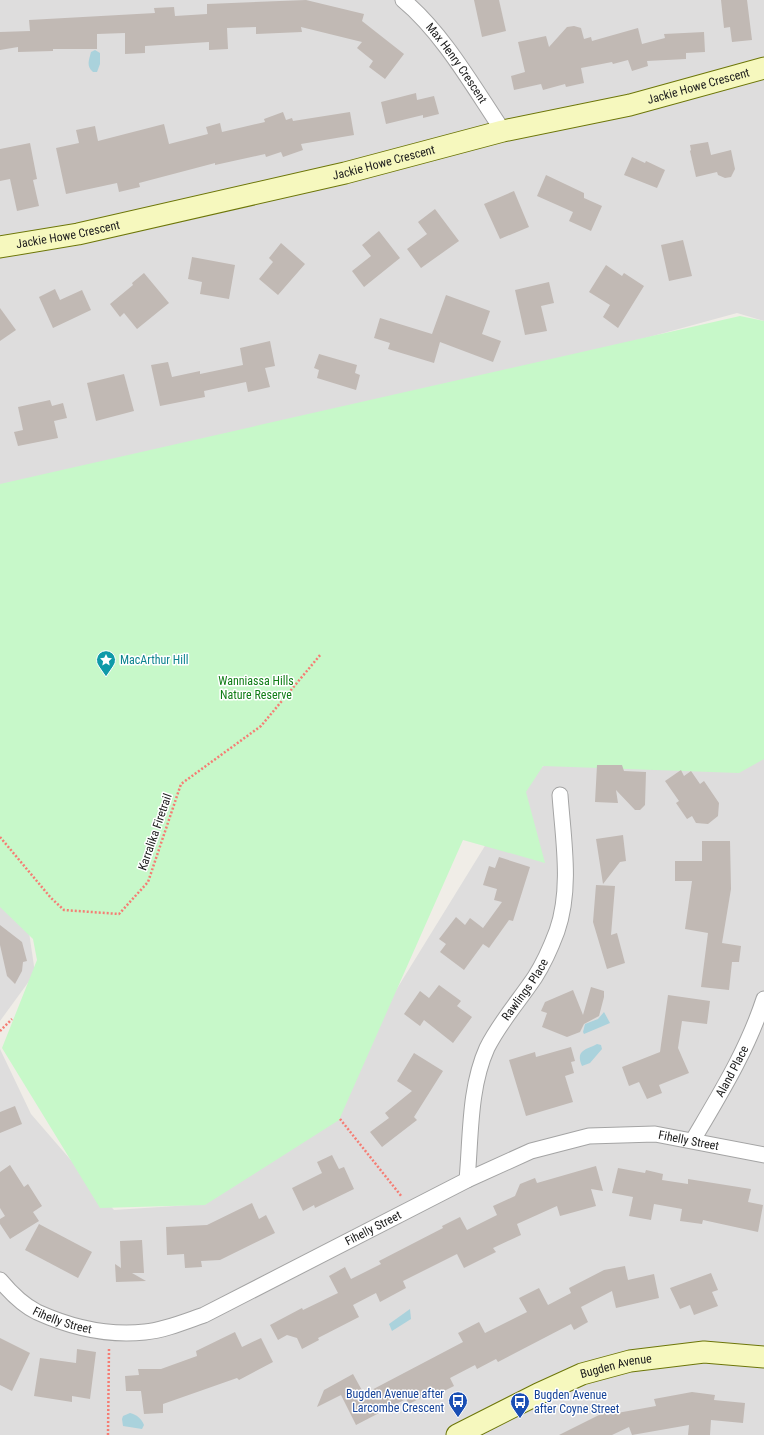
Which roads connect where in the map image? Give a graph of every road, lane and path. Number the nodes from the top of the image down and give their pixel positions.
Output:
1 (409, 2) edge
2 (764, 68) edge
3 (503, 131) junction
4 (0, 247) edge
5 (321, 654) dead end
6 (560, 795) dead end
7 (0, 837) edge
8 (764, 1000) edge
9 (12, 1019) dead end
10 (0, 1031) edge
11 (340, 1119) dead end
12 (693, 1140) junction
13 (764, 1155) edge
14 (467, 1180) junction
15 (405, 1201) dead end
16 (0, 1280) edge
17 (109, 1350) dead end
18 (764, 1357) edge
19 (108, 1435) edge
20 (457, 1435) edge

1 - 3 street, Max Henry Crescent
2 - 3 street, Jackie Howe Crescent
3 - 4 street, Jackie Howe Crescent
5 - 7 path, Karralika Firetrail
6 - 14 street, Rawlings Place
8 - 12 street, Aland Place
9 - 10 path
11 - 15 path
12 - 13 street, Fihelly Street
12 - 14 street, Fihelly Street
14 - 16 street, Fihelly Street
17 - 19 path
18 - 20 street, Bugden Avenue

